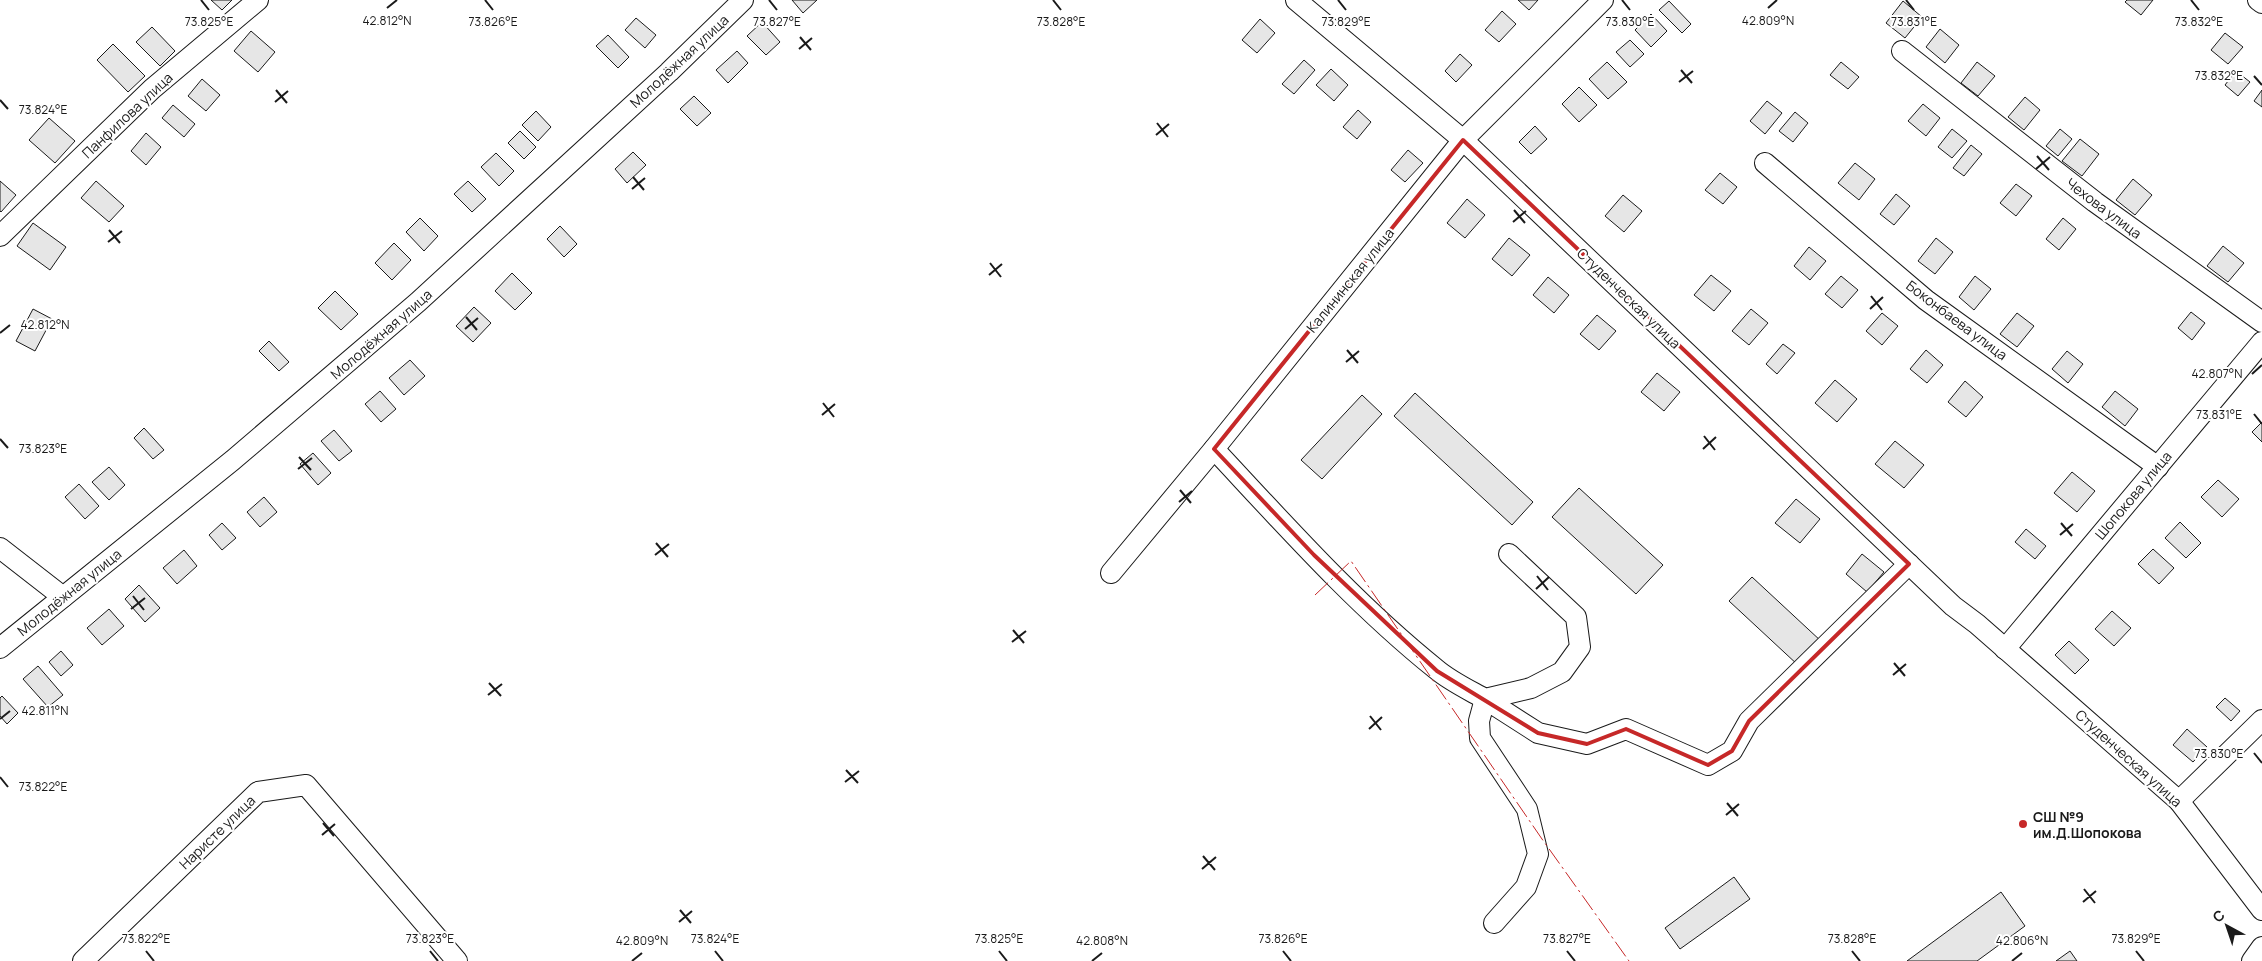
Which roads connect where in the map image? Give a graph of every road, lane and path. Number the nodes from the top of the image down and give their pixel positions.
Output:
1 (258, 0) edge
2 (743, 0) edge
3 (1296, 0) edge
4 (1603, 0) edge
5 (2258, 0) edge
6 (2262, 3) edge
7 (1902, 51) dead end
8 (1463, 140) junction
9 (1765, 163) dead end
10 (0, 236) edge
11 (2262, 322) edge
12 (2262, 342) edge
13 (1214, 449) junction
14 (2158, 467) junction
15 (0, 548) edge
16 (1509, 554) dead end
17 (1909, 564) junction
18 (1111, 573) dead end
19 (62, 597) junction
20 (0, 648) edge
21 (2005, 649) junction
22 (1485, 699) junction
23 (2262, 720) edge
24 (2179, 801) junction
25 (2262, 910) edge
26 (1494, 923) dead end
27 (2262, 947) edge
28 (449, 958) edge
29 (82, 961) edge
30 (2252, 961) edge

1 - 10 street, Панфилова улица
2 - 19 street, Молодёжная улица
3 - 8 street, Студенческая улица
4 - 8 street, Калининская улица
5 - 6 street
7 - 11 street, Чехова улица
8 - 13 street, Калининская улица
8 - 17 street, Студенческая улица
9 - 14 street, Боконбаева улица
12 - 14 street, Шопокова улица
13 - 18 street, Калининская улица
13 - 22 street
14 - 21 street, Шопокова улица
15 - 19 street
16 - 22 street
17 - 21 street, Студенческая улица
17 - 22 street
19 - 20 street, Молодёжная улица
21 - 24 street, Студенческая улица
22 - 26 street
23 - 24 street
24 - 25 street, Студенческая улица
27 - 30 street
28 - 29 street, Наристе улица

